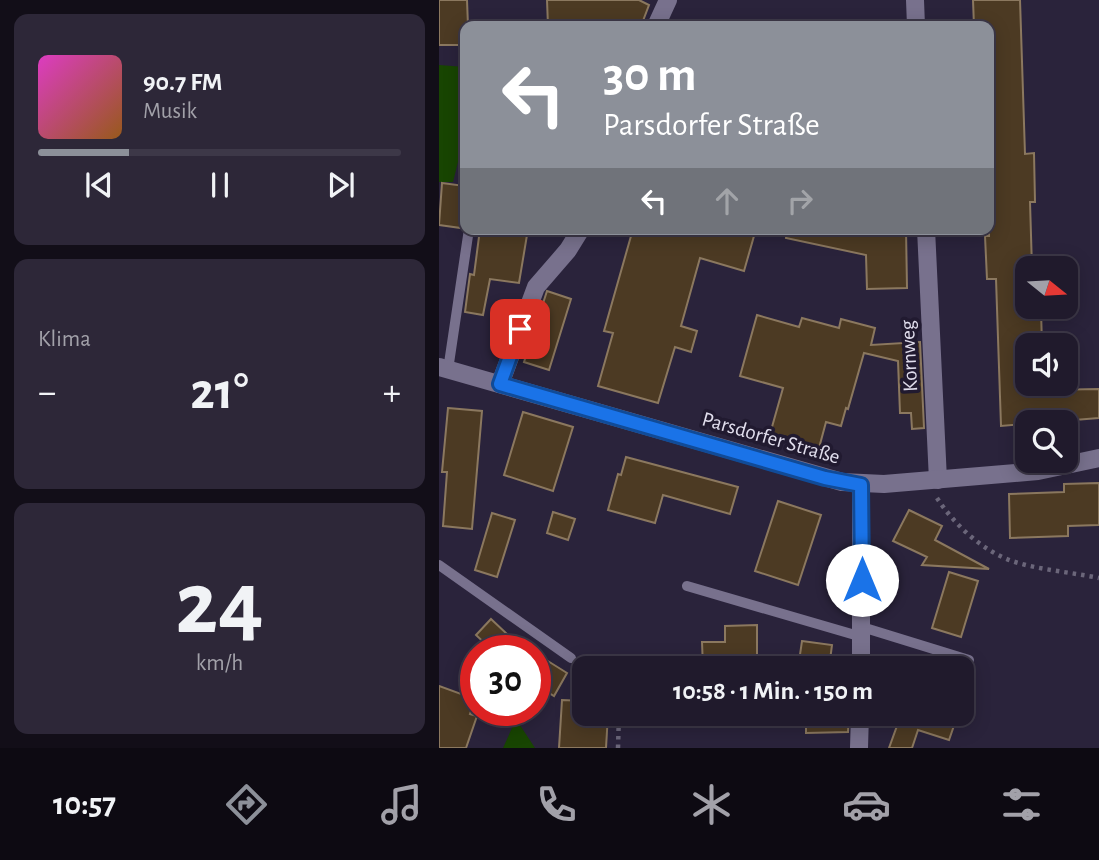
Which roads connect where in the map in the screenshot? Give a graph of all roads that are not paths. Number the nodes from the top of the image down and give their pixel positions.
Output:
1 (668, 0) edge
2 (915, 0) edge
3 (658, 21) edge
4 (916, 21) edge
5 (468, 235) edge
6 (577, 235) edge
7 (925, 235) edge
8 (444, 368) edge
9 (500, 384) junction
10 (1099, 458) edge
11 (931, 480) junction
12 (861, 485) junction
13 (439, 565) edge
14 (687, 586) dead end
15 (862, 632) junction
16 (861, 656) edge
17 (954, 656) edge
18 (571, 658) dead end
19 (860, 726) edge
20 (859, 748) edge

1 - 3 street
2 - 4 street
5 - 8 lane
6 - 9 street
7 - 11 street, Kornweg
8 - 9 street, Parsdorfer Straße
9 - 12 street, Parsdorfer Straße
10 - 11 street, Parsdorfer Straße
11 - 12 street, Parsdorfer Straße
12 - 15 street
13 - 18 lane
14 - 15 lane
15 - 16 street
15 - 17 lane
19 - 20 street

